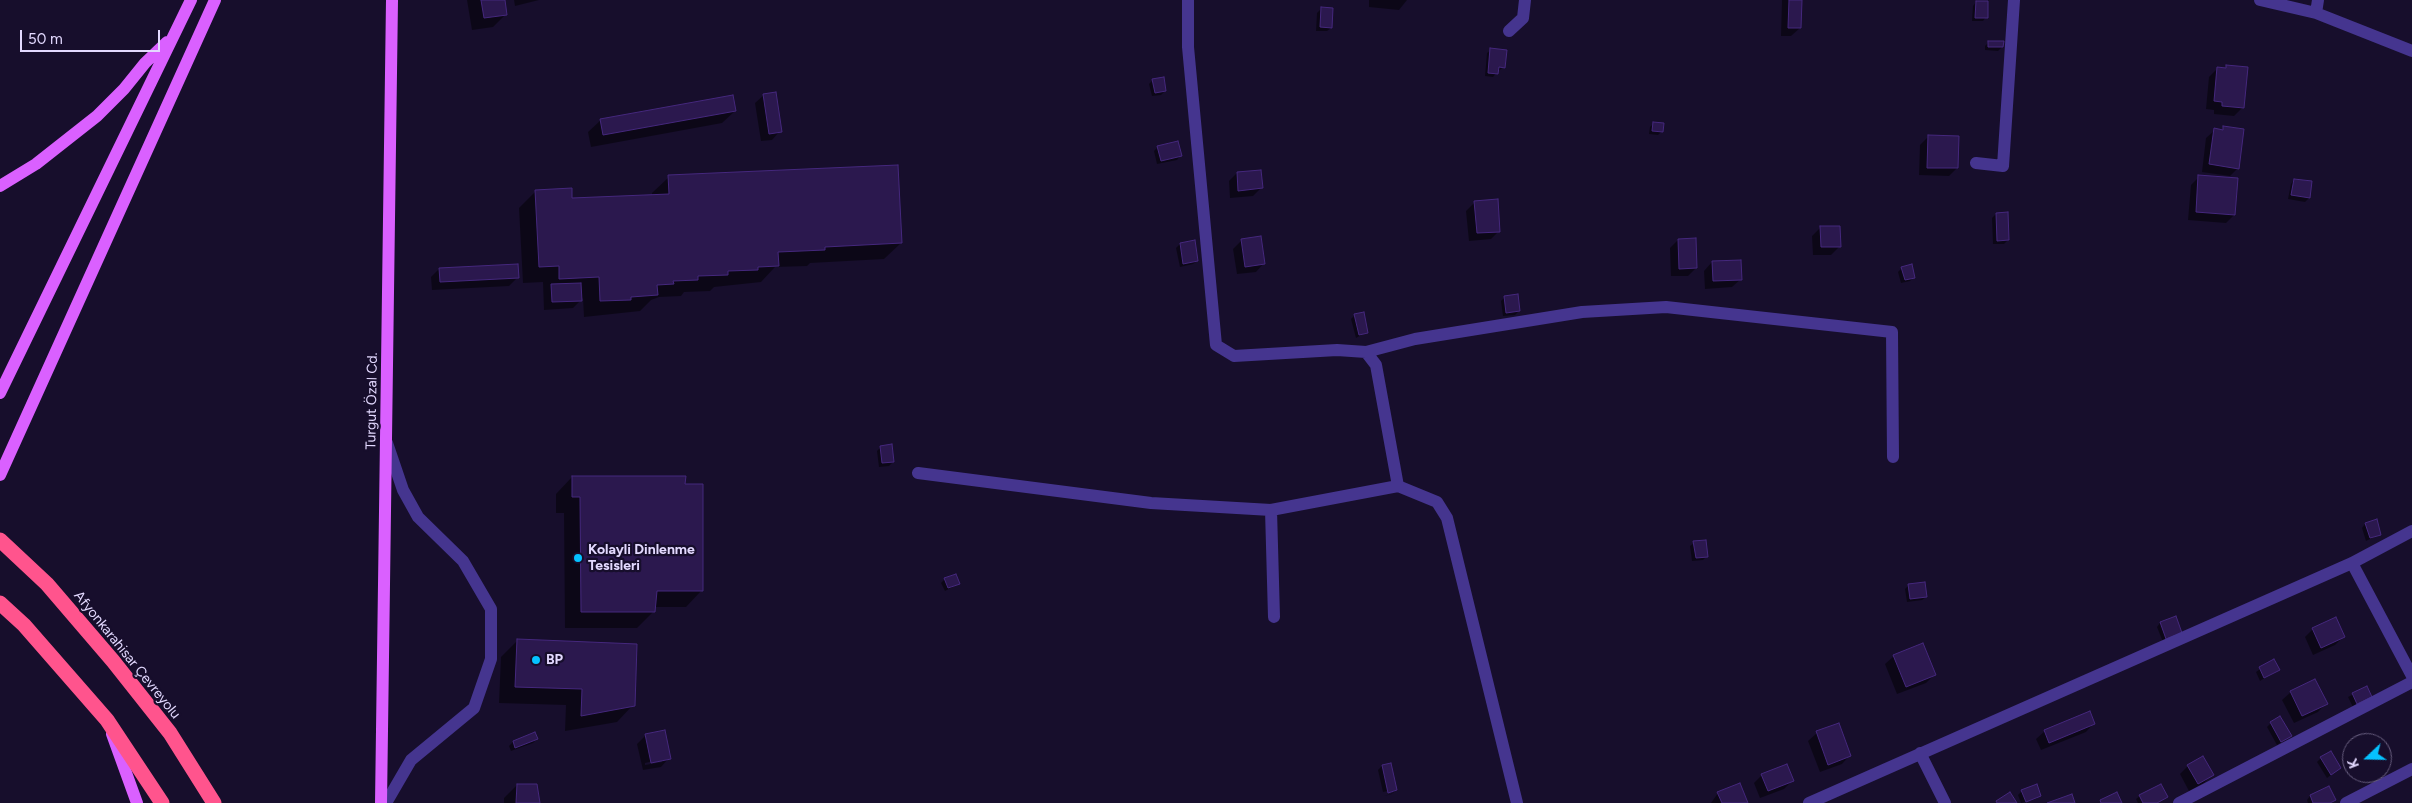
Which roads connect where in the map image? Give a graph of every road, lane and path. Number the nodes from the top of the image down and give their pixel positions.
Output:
1 (191, 0) edge
2 (215, 0) edge
3 (392, 0) edge
4 (1188, 0) edge
5 (1524, 0) edge
6 (2014, 0) edge
7 (2260, 0) edge
8 (2318, 0) edge
9 (2316, 14) junction
10 (1509, 31) dead end
11 (173, 37) junction
12 (2412, 51) edge
13 (1976, 163) dead end
14 (0, 186) edge
15 (1366, 352) junction
16 (0, 393) edge
17 (386, 441) junction
18 (1894, 457) dead end
19 (918, 473) dead end
20 (0, 475) edge
21 (1398, 486) junction
22 (1271, 510) junction
23 (2412, 530) edge
24 (0, 540) edge
25 (2352, 563) junction
26 (0, 603) edge
27 (1274, 617) dead end
28 (2412, 676) edge
29 (2412, 682) edge
30 (107, 720) junction
31 (1920, 754) junction
32 (2412, 769) edge
33 (137, 803) edge
34 (162, 803) edge
35 (214, 803) edge
36 (382, 803) edge
37 (386, 803) edge
38 (1517, 803) edge
39 (1810, 803) edge
40 (1945, 803) edge
41 (2179, 803) edge
42 (2346, 803) edge

1 - 11 main road
2 - 20 main road
3 - 17 main road, Turgut Özal Cd.
4 - 15 street
5 - 10 street
6 - 13 street
7 - 9 street
8 - 9 street
9 - 12 street
11 - 14 main road
11 - 16 main road
15 - 18 street
15 - 21 street
17 - 36 main road, Turgut Özal Cd.
17 - 37 street
19 - 22 street
21 - 22 street
21 - 38 street
22 - 27 street
23 - 25 street
24 - 35 highway, Afyonkarahisar Çevreyolu
25 - 28 street
25 - 31 street
26 - 30 highway
29 - 41 street
30 - 33 main road
30 - 34 highway
31 - 39 street
31 - 40 street
32 - 42 street

